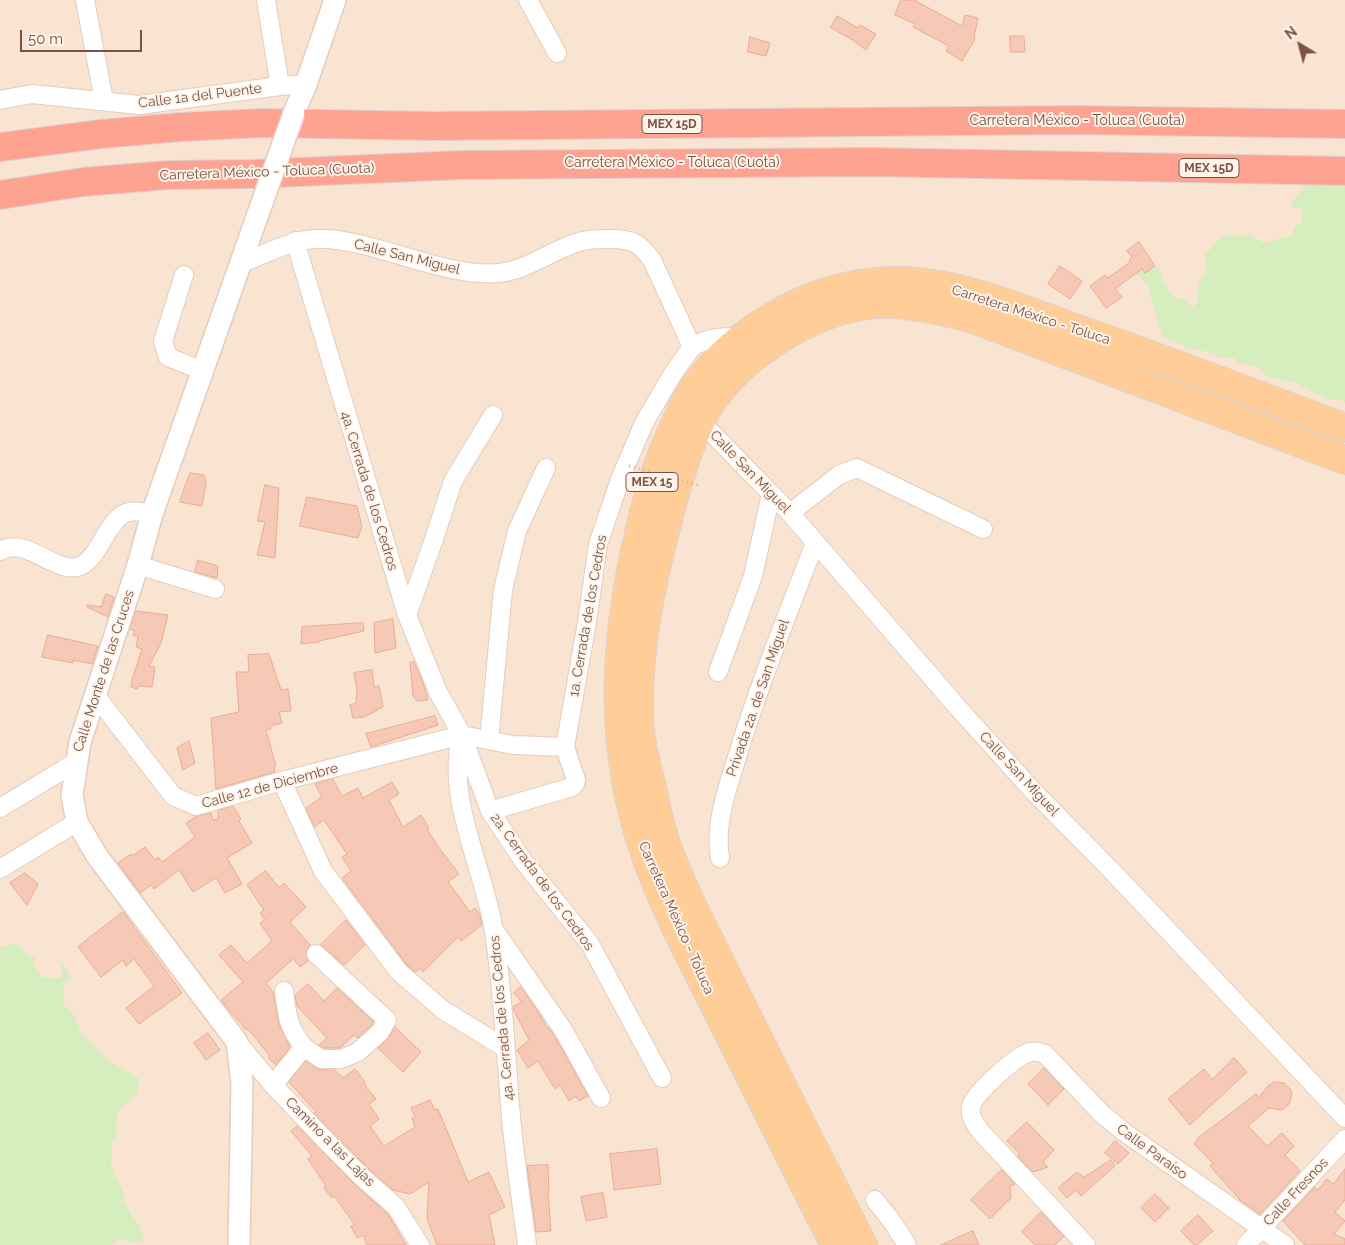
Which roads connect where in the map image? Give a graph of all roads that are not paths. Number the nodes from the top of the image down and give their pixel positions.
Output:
1 (85, 0) edge
2 (266, 0) edge
3 (335, 0) edge
4 (528, 0) edge
5 (557, 53) dead end
6 (306, 84) junction
7 (280, 86) junction
8 (0, 100) edge
9 (104, 101) junction
10 (1345, 124) edge
11 (0, 148) edge
12 (1345, 171) edge
13 (0, 195) edge
14 (295, 241) junction
15 (241, 263) junction
16 (184, 275) dead end
17 (743, 337) junction
18 (692, 347) junction
19 (203, 371) junction
20 (493, 416) dead end
21 (702, 422) junction
22 (1345, 428) edge
23 (1345, 460) edge
24 (546, 468) dead end
25 (771, 494) junction
26 (790, 513) junction
27 (152, 514) junction
28 (983, 529) dead end
29 (815, 543) junction
30 (0, 551) edge
31 (138, 564) junction
32 (216, 589) dead end
33 (407, 615) junction
34 (718, 672) dead end
35 (96, 696) junction
36 (462, 735) junction
37 (489, 740) junction
38 (565, 747) junction
39 (76, 762) junction
40 (282, 781) junction
41 (0, 808) edge
42 (490, 811) junction
43 (77, 822) junction
44 (720, 858) dead end
45 (0, 870) edge
46 (494, 928) junction
47 (316, 954) dead end
48 (284, 991) dead end
49 (237, 1042) junction
50 (304, 1047) junction
51 (505, 1048) junction
52 (662, 1078) dead end
53 (273, 1085) junction
54 (601, 1098) dead end
55 (1345, 1118) edge
56 (1345, 1139) edge
57 (875, 1200) dead end
58 (1263, 1228) junction
59 (239, 1245) edge
60 (420, 1245) edge
61 (527, 1245) edge
62 (835, 1245) edge
63 (863, 1245) edge
64 (907, 1245) edge
65 (1086, 1245) edge
66 (1246, 1245) edge
67 (1285, 1245) edge

1 - 9 street
2 - 7 street
3 - 6 street
4 - 5 street
6 - 7 street, Calle 1a del Puente
6 - 15 street, Calle Monte de las Cruces, bridge
7 - 9 street, Calle 1a del Puente
8 - 9 street, Calle 1a del Puente
10 - 11 highway, Carretera México - Toluca (Cuota) / MEX 15D
12 - 13 highway, Carretera México - Toluca (Cuota) / MEX 15D
14 - 15 street, Calle San Miguel
14 - 18 street, Calle San Miguel
14 - 33 street, 4a. Cerrada de los Cedros
15 - 19 street, Calle Monte de las Cruces
16 - 19 street
17 - 18 street
17 - 22 main road, Carretera México - Toluca / MEX 15
17 - 62 main road, Carretera México - Toluca / MEX 15
18 - 38 street, 1a. Cerrada de los Cedros
19 - 27 street, Calle Monte de las Cruces
20 - 33 street
21 - 23 main road, Carretera México - Toluca / MEX 15
21 - 25 street, Calle San Miguel
21 - 63 main road, Carretera México - Toluca / MEX 15
24 - 37 street
25 - 26 street, Calle San Miguel
25 - 34 street
26 - 28 street
26 - 29 street, Calle San Miguel
27 - 30 street
27 - 31 street, Calle Monte de las Cruces
29 - 44 street, Privada 2a. de San Miguel
29 - 55 street, Calle San Miguel
31 - 32 street
31 - 35 street, Calle Monte de las Cruces
33 - 36 street, 4a. Cerrada de los Cedros
35 - 39 street, Calle Monte de las Cruces
35 - 40 street, Calle 12 de Diciembre
36 - 37 street
36 - 40 street, Calle 12 de Diciembre
36 - 42 street, 2a. Cerrada de los Cedros
36 - 46 street, 4a. Cerrada de los Cedros
37 - 38 street
38 - 42 street, 1a. Cerrada de los Cedros
39 - 41 street
39 - 43 street, Calle Monte de las Cruces
40 - 51 street
42 - 52 street, 2a. Cerrada de los Cedros
43 - 45 street
43 - 49 street, Calle Monte de las Cruces
46 - 51 street, 4a. Cerrada de los Cedros
46 - 54 street
47 - 50 street
48 - 50 street
49 - 53 street, Camino a las Lajas
49 - 59 street
50 - 53 street
51 - 61 street, 4a. Cerrada de los Cedros
53 - 60 street, Camino a las Lajas
56 - 58 street, Calle Fresnos
57 - 64 street
58 - 65 street, Calle Paraíso
58 - 66 street, Calle Fresnos
58 - 67 street, Calle Paraíso

